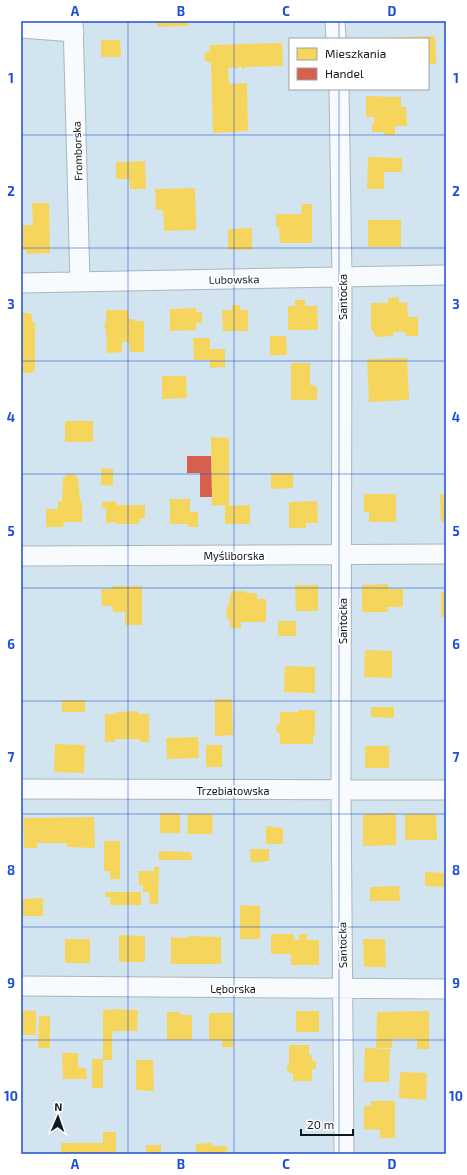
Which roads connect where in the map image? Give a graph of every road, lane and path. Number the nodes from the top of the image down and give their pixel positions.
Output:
1 (336, 21) edge
2 (74, 27) edge
3 (21, 28) edge
4 (336, 38) edge
5 (339, 90) edge
6 (446, 275) edge
7 (342, 277) junction
8 (80, 282) junction
9 (21, 283) edge
10 (446, 554) edge
11 (342, 555) junction
12 (21, 556) edge
13 (21, 789) edge
14 (341, 790) junction
15 (446, 790) edge
16 (21, 986) edge
17 (342, 988) junction
18 (446, 989) edge
19 (344, 1154) edge

1 - 4 street
2 - 3 street
2 - 8 street, Fromborska
5 - 7 street, Santocka
6 - 7 street, Lubowska
7 - 8 street, Lubowska
7 - 11 street, Santocka
8 - 9 street, Lubowska
10 - 11 street, Myśliborska
11 - 12 street, Myśliborska
11 - 14 street, Santocka
13 - 14 street, Trzebiatowska
14 - 15 street, Trzebiatowska
14 - 17 street, Santocka
16 - 17 street, Lęborska
17 - 18 street, Lęborska
17 - 19 street, Santocka

